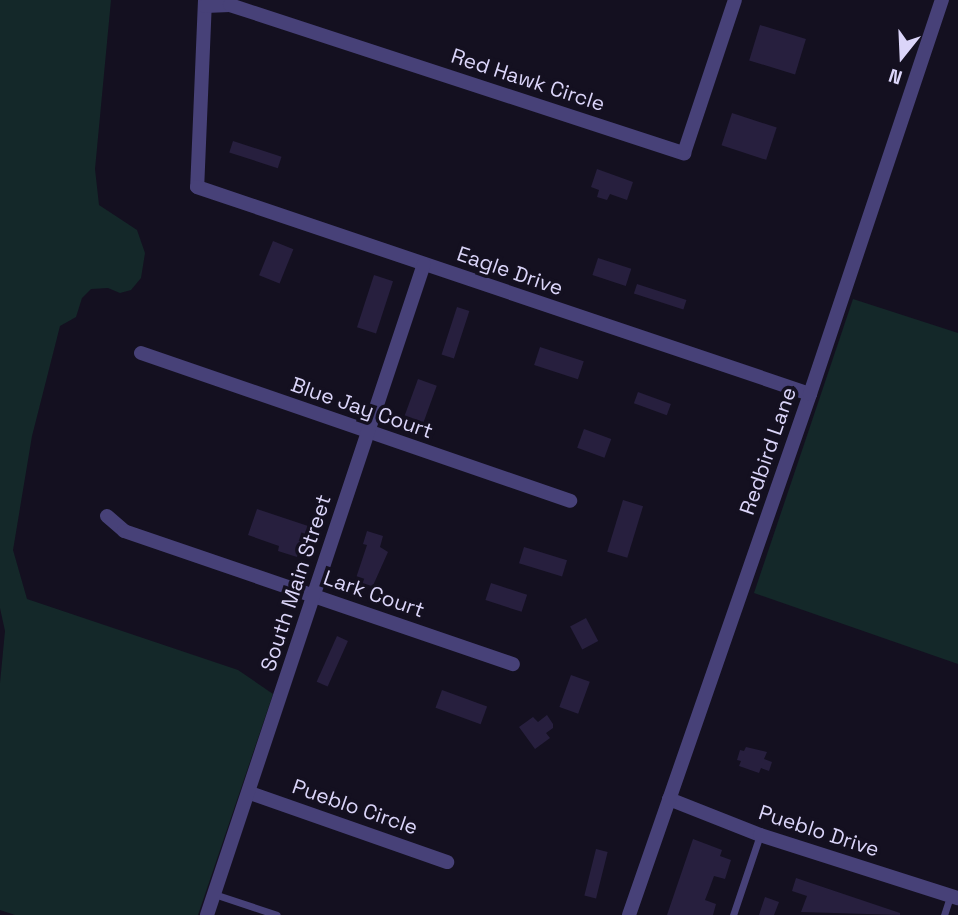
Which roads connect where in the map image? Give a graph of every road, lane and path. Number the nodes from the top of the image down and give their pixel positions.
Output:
1 (735, 0) edge
2 (942, 0) edge
3 (205, 3) edge
4 (424, 264) junction
5 (141, 353) dead end
6 (810, 394) junction
7 (368, 433) junction
8 (570, 501) dead end
9 (107, 516) dead end
10 (315, 595) junction
11 (513, 664) dead end
12 (250, 793) junction
13 (669, 799) junction
14 (760, 835) junction
15 (447, 862) dead end
16 (214, 894) junction
17 (954, 897) edge
18 (206, 915) edge
19 (277, 915) edge
20 (629, 915) edge
21 (733, 915) edge
22 (944, 915) edge

1 - 3 street, Red Hawk Circle
2 - 6 street, Redbird Lane
3 - 4 street, Eagle Drive
4 - 6 street, Eagle Drive
4 - 7 street, South Main Street
5 - 7 street, Blue Jay Court
6 - 13 street, Redbird Lane
7 - 8 street, Blue Jay Court
7 - 10 street, South Main Street
9 - 10 street, Lark Court
10 - 11 street, Lark Court
10 - 12 street, South Main Street
12 - 15 street, Pueblo Circle
12 - 16 street, South Main Street
13 - 14 street, Pueblo Drive
13 - 20 street, Redbird Lane
14 - 17 street, Pueblo Drive
14 - 21 lane
16 - 18 street, South Main Street
16 - 19 lane
17 - 22 lane

